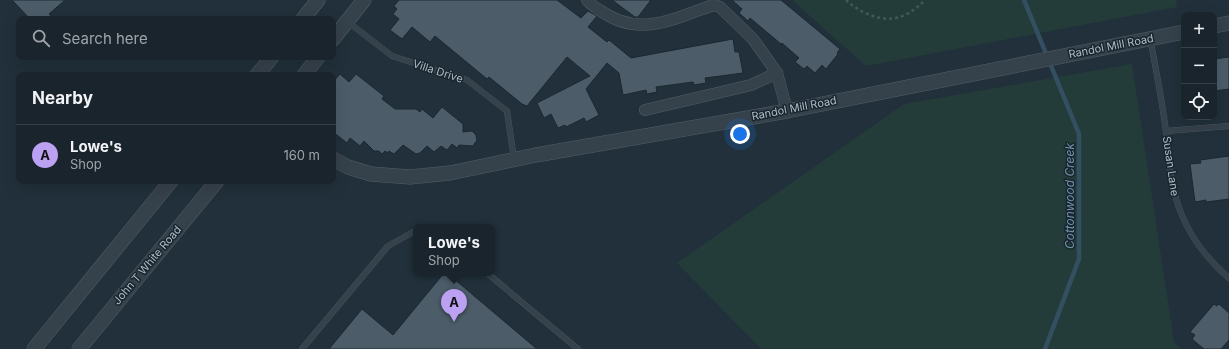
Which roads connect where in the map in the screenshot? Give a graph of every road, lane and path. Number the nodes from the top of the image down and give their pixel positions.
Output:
1 (318, 0) edge
2 (364, 0) edge
3 (587, 0) edge
4 (846, 0) edge
5 (926, 0) edge
6 (305, 16) edge
7 (347, 21) junction
8 (1229, 23) edge
9 (1217, 25) edge
10 (1181, 33) edge
11 (336, 34) edge
12 (1150, 38) junction
13 (270, 60) edge
14 (316, 60) edge
15 (260, 72) edge
16 (306, 72) edge
17 (777, 73) junction
18 (645, 110) dead end
19 (787, 110) junction
20 (1229, 126) edge
21 (1166, 132) junction
22 (514, 159) junction
23 (336, 161) edge
24 (169, 184) edge
25 (214, 184) edge
26 (413, 232) edge
27 (491, 276) edge
28 (1229, 278) edge
29 (34, 349) edge
30 (79, 349) edge
31 (302, 349) edge
32 (578, 349) edge

1 - 6 street
2 - 7 street
3 - 17 street
4 - 5 path
7 - 11 street
7 - 22 lane, Villa Drive
8 - 9 street
10 - 12 street, Randol Mill Road
12 - 19 street, Randol Mill Road
12 - 21 lane, Susan Lane
13 - 15 street
14 - 16 street
17 - 18 street
17 - 19 street
19 - 22 street, Randol Mill Road
20 - 21 lane
21 - 28 lane, Susan Lane
22 - 23 street, Randol Mill Road
24 - 29 street
25 - 30 street, John T White Road
26 - 31 lane
27 - 32 lane

